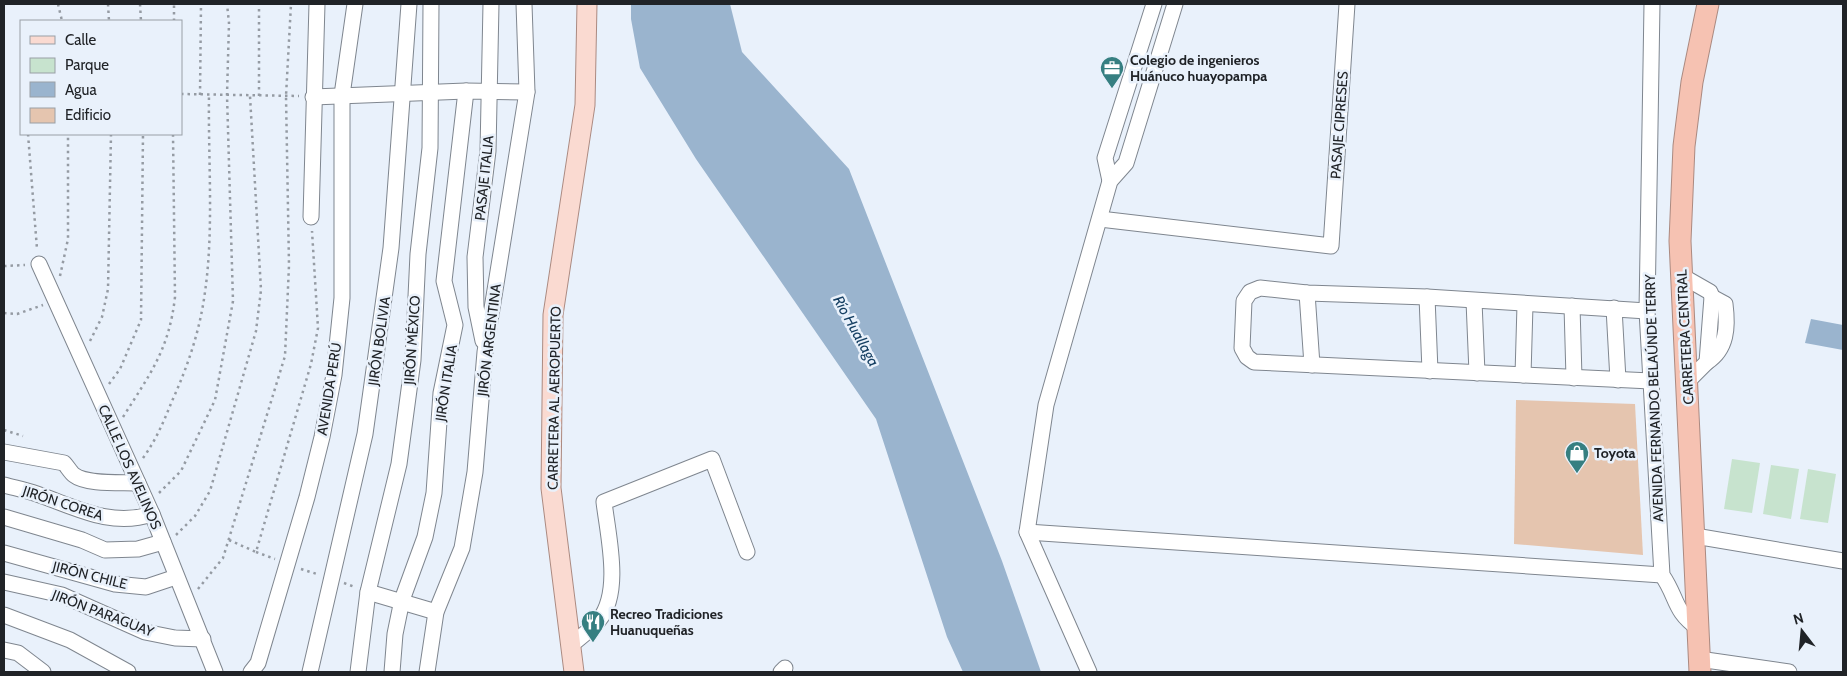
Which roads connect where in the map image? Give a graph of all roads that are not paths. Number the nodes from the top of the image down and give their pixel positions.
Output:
1 (317, 4) edge
2 (355, 4) edge
3 (409, 4) edge
4 (431, 4) edge
5 (491, 4) edge
6 (524, 4) edge
7 (587, 4) edge
8 (1154, 4) edge
9 (1175, 4) edge
10 (1347, 4) edge
11 (1652, 4) edge
12 (1708, 4) edge
13 (466, 91) junction
14 (402, 92) junction
15 (430, 92) junction
16 (490, 92) junction
17 (527, 92) junction
18 (342, 95) junction
19 (314, 97) junction
20 (1110, 182) junction
21 (311, 217) road end
22 (1100, 219) junction
23 (38, 264) road end
24 (1682, 276) junction
25 (1307, 293) junction
26 (1427, 297) junction
27 (1474, 301) junction
28 (1525, 305) junction
29 (1572, 306) junction
30 (1614, 308) junction
31 (1647, 310) junction
32 (485, 352) junction
33 (1312, 365) junction
34 (1430, 371) junction
35 (1477, 373) junction
36 (1523, 375) junction
37 (1574, 378) junction
38 (1618, 380) junction
39 (1651, 382) junction
40 (1687, 382) junction
41 (4, 452) edge
42 (135, 477) junction
43 (4, 485) edge
44 (150, 509) junction
45 (4, 517) edge
46 (1027, 532) junction
47 (1695, 536) junction
48 (163, 542) junction
49 (747, 552) dead end
50 (4, 553) edge
51 (1843, 560) edge
52 (1662, 575) junction
53 (176, 577) junction
54 (4, 582) edge
55 (368, 592) junction
56 (402, 600) junction
57 (436, 612) junction
58 (4, 614) edge
59 (1699, 629) junction
60 (203, 639) junction
61 (570, 646) junction
62 (4, 650) edge
63 (1700, 666) edge
64 (43, 672) edge
65 (128, 672) edge
66 (215, 672) edge
67 (251, 672) edge
68 (310, 672) edge
69 (358, 672) edge
70 (392, 672) edge
71 (427, 672) edge
72 (574, 672) edge
73 (1089, 672) edge
74 (1789, 672) edge

1 - 19 street
2 - 18 street, AVENIDA PERÚ
3 - 14 street, JIRÓN BOLIVIA
4 - 15 street, JIRÓN MÉXICO
5 - 16 street, PASAJE ITALIA
6 - 17 street, JIRÓN ARGENTINA
7 - 61 main road, CARRETERA AL AEROPUERTO
8 - 20 street
9 - 20 street
10 - 22 street, PASAJE CIPRESES
11 - 31 street, AVENIDA FERNANDO BELAÚNDE TERRY
12 - 24 highway, CARRETERA CENTRAL
13 - 15 street
13 - 16 street
13 - 56 street, JIRÓN ITALIA
14 - 15 street
14 - 18 street
14 - 68 street, JIRÓN BOLIVIA
15 - 55 street, JIRÓN MÉXICO
16 - 17 street
16 - 32 street, PASAJE ITALIA
17 - 32 street, JIRÓN ARGENTINA
18 - 19 street
18 - 67 street, AVENIDA PERÚ
19 - 21 street
20 - 22 street
22 - 46 street
23 - 42 street, CALLE LOS AVELINOS
24 - 40 highway, CARRETERA CENTRAL
24 - 40 street
25 - 26 street
25 - 33 street
25 - 33 street
26 - 27 street
26 - 34 street
27 - 28 street
27 - 35 street
28 - 29 street
28 - 36 street
29 - 30 street
29 - 37 street
30 - 31 street
30 - 38 street
31 - 39 street, AVENIDA FERNANDO BELAÚNDE TERRY
32 - 57 street, JIRÓN ARGENTINA
33 - 34 street
34 - 35 street
35 - 36 street
36 - 37 street
37 - 38 street
38 - 39 street
39 - 52 street, AVENIDA FERNANDO BELAÚNDE TERRY
40 - 47 highway, CARRETERA CENTRAL
41 - 42 street
42 - 44 street, CALLE LOS AVELINOS
43 - 44 street, JIRÓN COREA
44 - 48 street, CALLE LOS AVELINOS
45 - 48 street
46 - 52 street
46 - 73 street
47 - 51 street
47 - 59 highway, CARRETERA CENTRAL
48 - 53 street, CALLE LOS AVELINOS
49 - 61 street
50 - 53 street, JIRÓN CHILE
52 - 59 street, AVENIDA FERNANDO BELAÚNDE TERRY
53 - 60 street, CALLE LOS AVELINOS
54 - 60 street, JIRÓN PARAGUAY
55 - 56 street
55 - 69 street, JIRÓN MÉXICO
56 - 57 street
56 - 70 street, JIRÓN ITALIA
57 - 71 street, JIRÓN ARGENTINA
58 - 65 street
59 - 63 highway, CARRETERA CENTRAL
60 - 66 street, CALLE LOS AVELINOS
61 - 72 main road, CARRETERA AL AEROPUERTO
62 - 64 street
63 - 74 street

